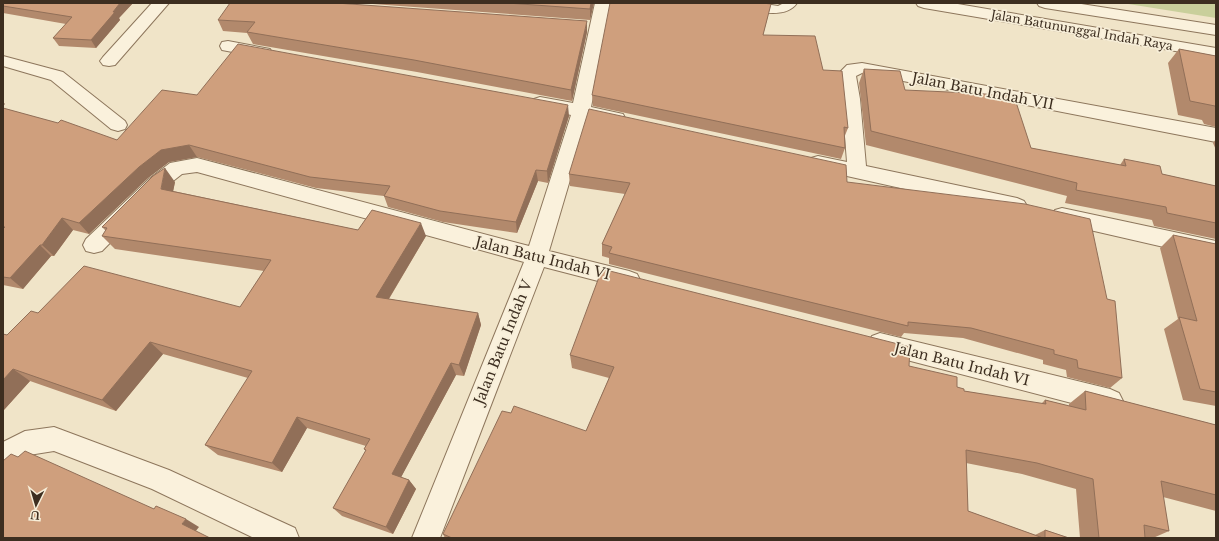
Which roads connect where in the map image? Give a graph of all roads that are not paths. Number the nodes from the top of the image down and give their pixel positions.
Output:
1 (161, 3) edge
2 (603, 3) edge
3 (732, 3) edge
4 (791, 3) edge
5 (924, 3) edge
6 (1045, 3) edge
7 (1216, 30) edge
8 (228, 46) dead end
9 (1216, 53) edge
10 (281, 56) edge
11 (3, 61) edge
12 (109, 61) dead end
13 (526, 100) edge
14 (581, 111) junction
15 (636, 123) edge
16 (118, 124) dead end
17 (1216, 135) edge
18 (798, 158) edge
19 (857, 171) junction
20 (94, 245) dead end
21 (1216, 250) edge
22 (537, 258) junction
23 (650, 286) edge
24 (860, 338) edge
25 (1131, 406) edge
26 (3, 456) edge
27 (286, 538) edge
28 (426, 538) edge

1 - 12 street
2 - 14 street, Jalan Batu Indah V
3 - 4 lane
5 - 9 street, Jalan Batununggal Indah Raya
6 - 7 street, Jalan Batununggal Indah Raya
8 - 10 street
11 - 16 street
13 - 14 street
14 - 15 street
14 - 22 street, Jalan Batu Indah V
17 - 19 street, Jalan Batu Indah VII
18 - 19 street
19 - 21 street
20 - 22 street, Jalan Batu Indah VI
22 - 23 street, Jalan Batu Indah VI
22 - 28 street, Jalan Batu Indah V
24 - 25 street, Jalan Batu Indah VI
26 - 27 street

